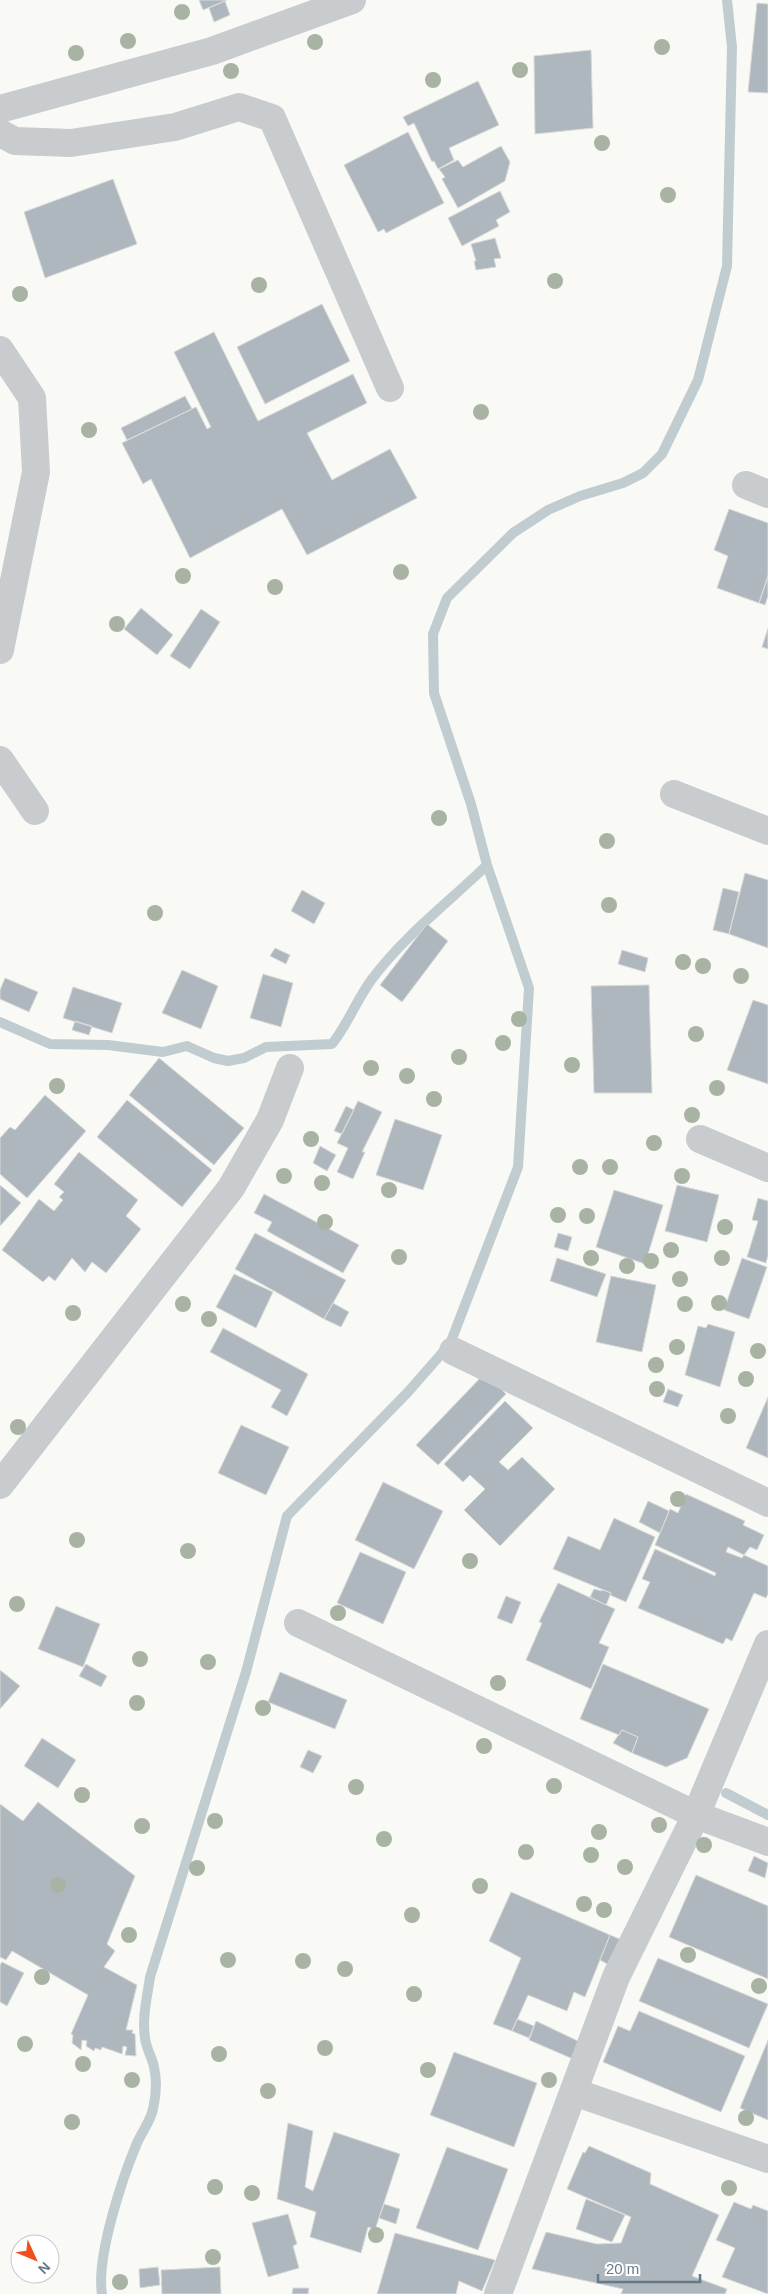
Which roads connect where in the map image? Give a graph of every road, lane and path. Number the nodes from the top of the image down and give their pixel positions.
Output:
1 (352, 0) edge
2 (0, 110) edge
3 (0, 133) edge
4 (0, 350) edge
5 (390, 388) dead end
6 (0, 650) edge
7 (0, 760) edge
8 (674, 794) dead end
9 (35, 811) dead end
10 (768, 831) edge
11 (290, 1068) dead end
12 (700, 1139) dead end
13 (768, 1168) edge
14 (452, 1352) dead end
15 (0, 1485) edge
16 (768, 1503) edge
17 (298, 1623) dead end
18 (768, 1644) edge
19 (696, 1815) junction
20 (768, 1842) edge
21 (574, 2092) junction
22 (768, 2159) edge
23 (498, 2294) edge

1 - 2 street
3 - 5 street
4 - 6 street
7 - 9 street
8 - 10 street
11 - 15 street
12 - 13 street
14 - 16 street
17 - 19 street
18 - 19 street
19 - 20 street
19 - 21 street
21 - 22 street
21 - 23 street

